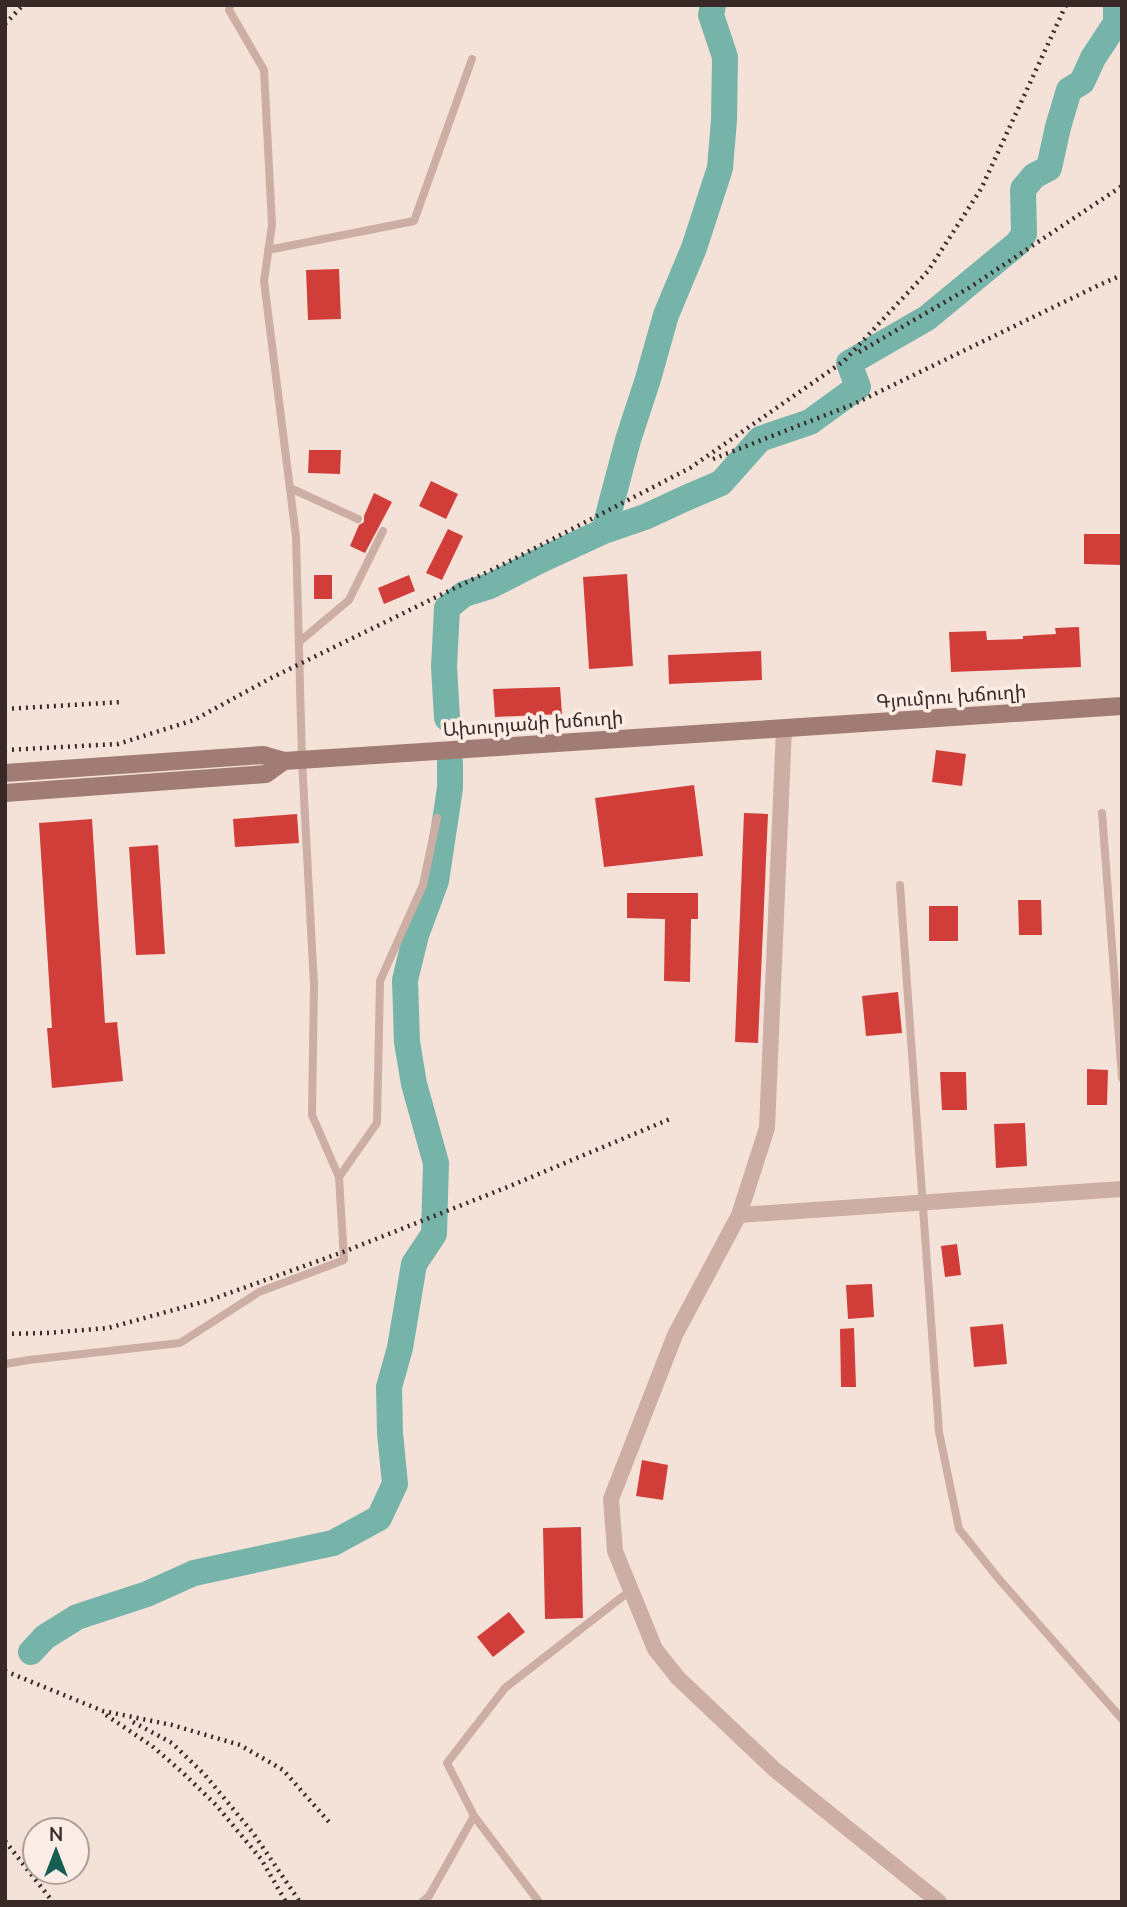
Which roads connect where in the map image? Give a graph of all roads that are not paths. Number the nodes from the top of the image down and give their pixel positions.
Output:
1 (230, 5) edge
2 (472, 59) dead end
3 (268, 250) junction
4 (290, 488) junction
5 (358, 519) dead end
6 (383, 531) dead end
7 (299, 642) junction
8 (1122, 706) edge
9 (784, 727) junction
10 (293, 761) junction
11 (5, 773) edge
12 (5, 793) edge
13 (1102, 813) dead end
14 (437, 818) dead end
15 (900, 885) dead end
16 (1122, 1079) edge
17 (339, 1177) junction
18 (1122, 1189) edge
19 (923, 1203) junction
20 (739, 1215) junction
21 (5, 1364) edge
22 (631, 1590) junction
23 (1122, 1719) edge
24 (474, 1816) junction
25 (422, 1902) edge
26 (539, 1902) edge
27 (939, 1902) edge

1 - 3 lane
2 - 3 lane
3 - 4 lane
4 - 5 lane
4 - 7 lane
6 - 7 lane
7 - 10 lane
8 - 9 main road, Գյումրու խճուղի
9 - 10 main road, Ախուրյանի խճուղի
9 - 20 street
10 - 11 main road, Ախուրյանի խճուղի
10 - 12 main road, Ախուրյանի խճուղի
10 - 17 lane
13 - 16 lane
14 - 17 lane
15 - 19 lane
17 - 21 lane
18 - 19 street
19 - 20 street
19 - 23 lane
20 - 22 street
22 - 24 lane
22 - 27 street
24 - 25 lane
24 - 26 lane

